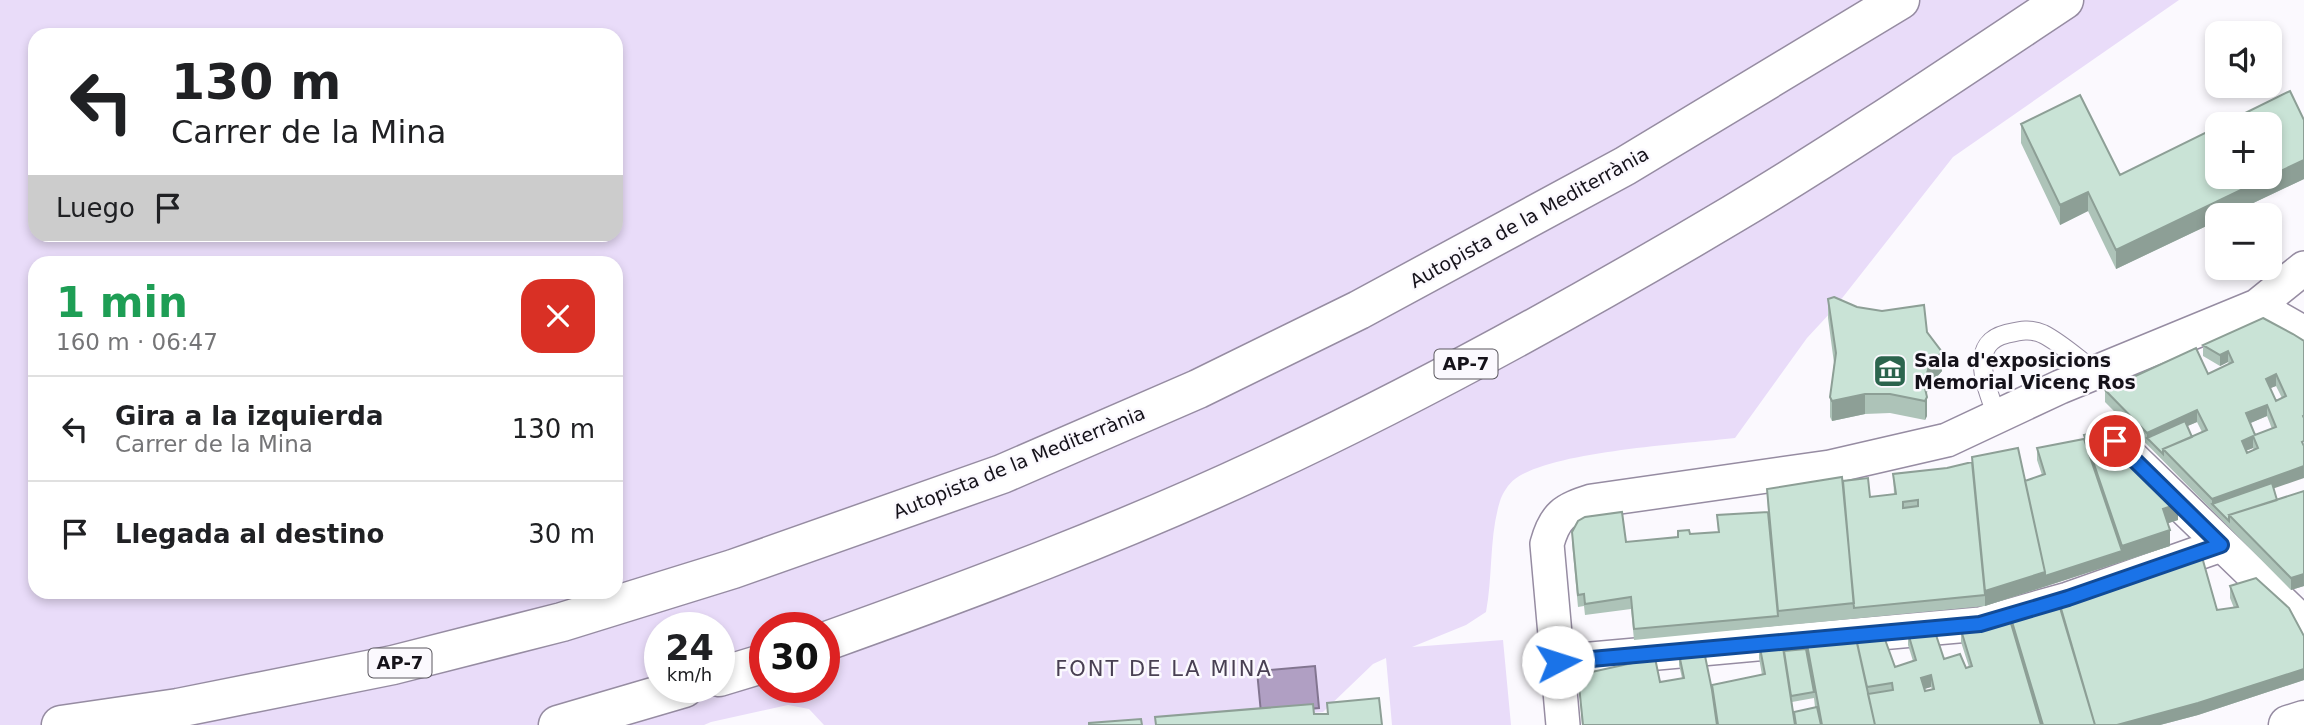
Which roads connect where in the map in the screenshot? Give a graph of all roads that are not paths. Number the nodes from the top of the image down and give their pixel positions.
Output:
1 (1900, 0) edge
2 (2064, 0) edge
3 (2304, 268) edge
4 (2257, 306) junction
5 (2304, 332) edge
6 (2096, 372) junction
7 (1997, 417) junction
8 (2115, 441) edge
9 (2221, 545) junction
10 (2304, 631) edge
11 (840, 636) edge
12 (1558, 662) junction
13 (644, 700) edge
14 (2304, 720) edge
15 (61, 725) edge
16 (558, 725) edge
17 (1563, 725) edge
18 (2288, 725) edge

1 - 15 main road, Autopista de la Mediterrània / AP-7
2 - 11 main road, AP-7
3 - 4 street
4 - 5 street
4 - 6 street
6 - 7 street
6 - 7 lane
7 - 12 street
8 - 9 street
9 - 10 street
9 - 12 street
12 - 17 street
13 - 16 main road
14 - 18 main road

